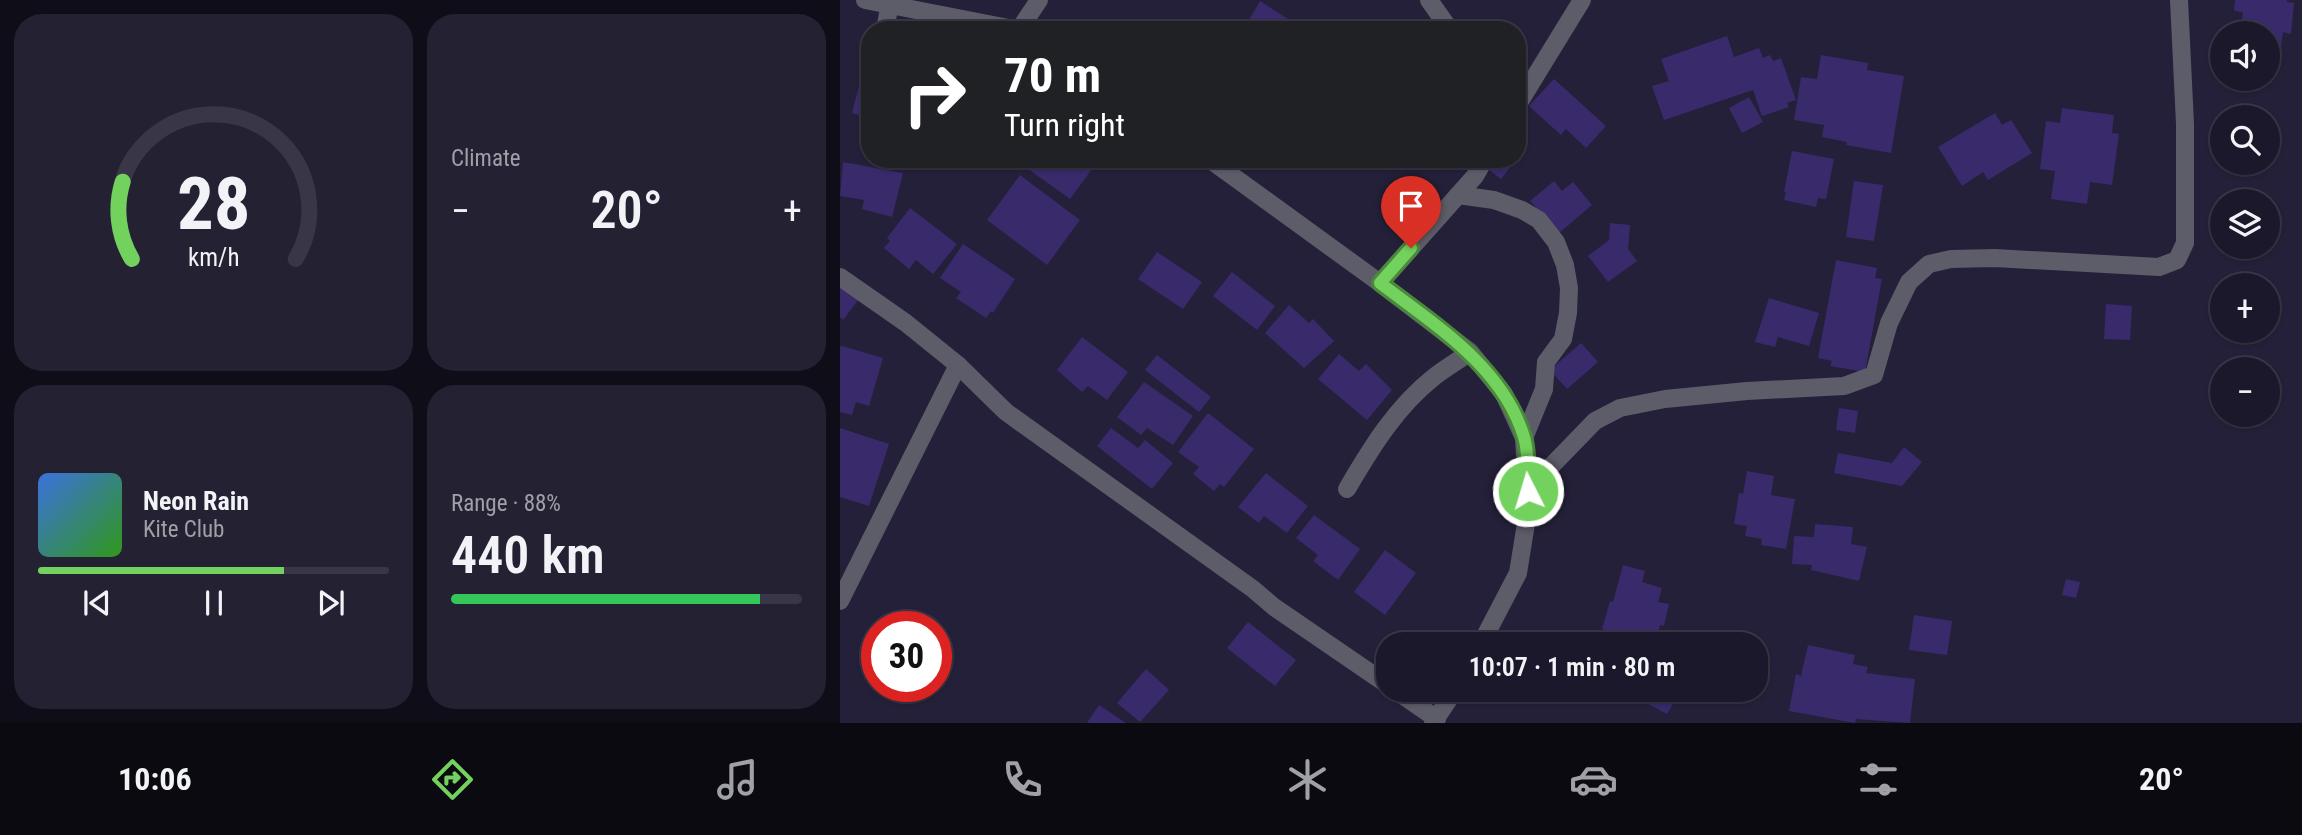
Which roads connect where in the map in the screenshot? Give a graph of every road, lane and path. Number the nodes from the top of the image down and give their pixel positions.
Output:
1 (865, 0) edge
2 (1039, 0) edge
3 (1429, 0) edge
4 (1582, 0) edge
5 (2179, 0) edge
6 (890, 3) junction
7 (887, 21) edge
8 (975, 21) edge
9 (1024, 21) edge
10 (1444, 21) edge
11 (1526, 91) edge
12 (1221, 168) edge
13 (1473, 168) edge
14 (1458, 195) junction
15 (840, 278) edge
16 (1380, 283) junction
17 (1469, 352) junction
18 (958, 365) junction
19 (1524, 438) junction
20 (1347, 489) dead end
21 (1528, 491) junction
22 (840, 601) edge
23 (1487, 632) edge
24 (1376, 677) edge
25 (1410, 702) edge
26 (1447, 702) edge
27 (1435, 721) edge

1 - 6 street
2 - 9 street
3 - 10 street
4 - 11 street
5 - 21 street
6 - 7 street
6 - 8 street
12 - 16 street
13 - 14 street
14 - 16 street
14 - 19 street
15 - 18 street
16 - 17 street
17 - 19 street
17 - 20 street
18 - 22 street
18 - 24 street
19 - 21 street
21 - 23 street
25 - 27 street
26 - 27 street

